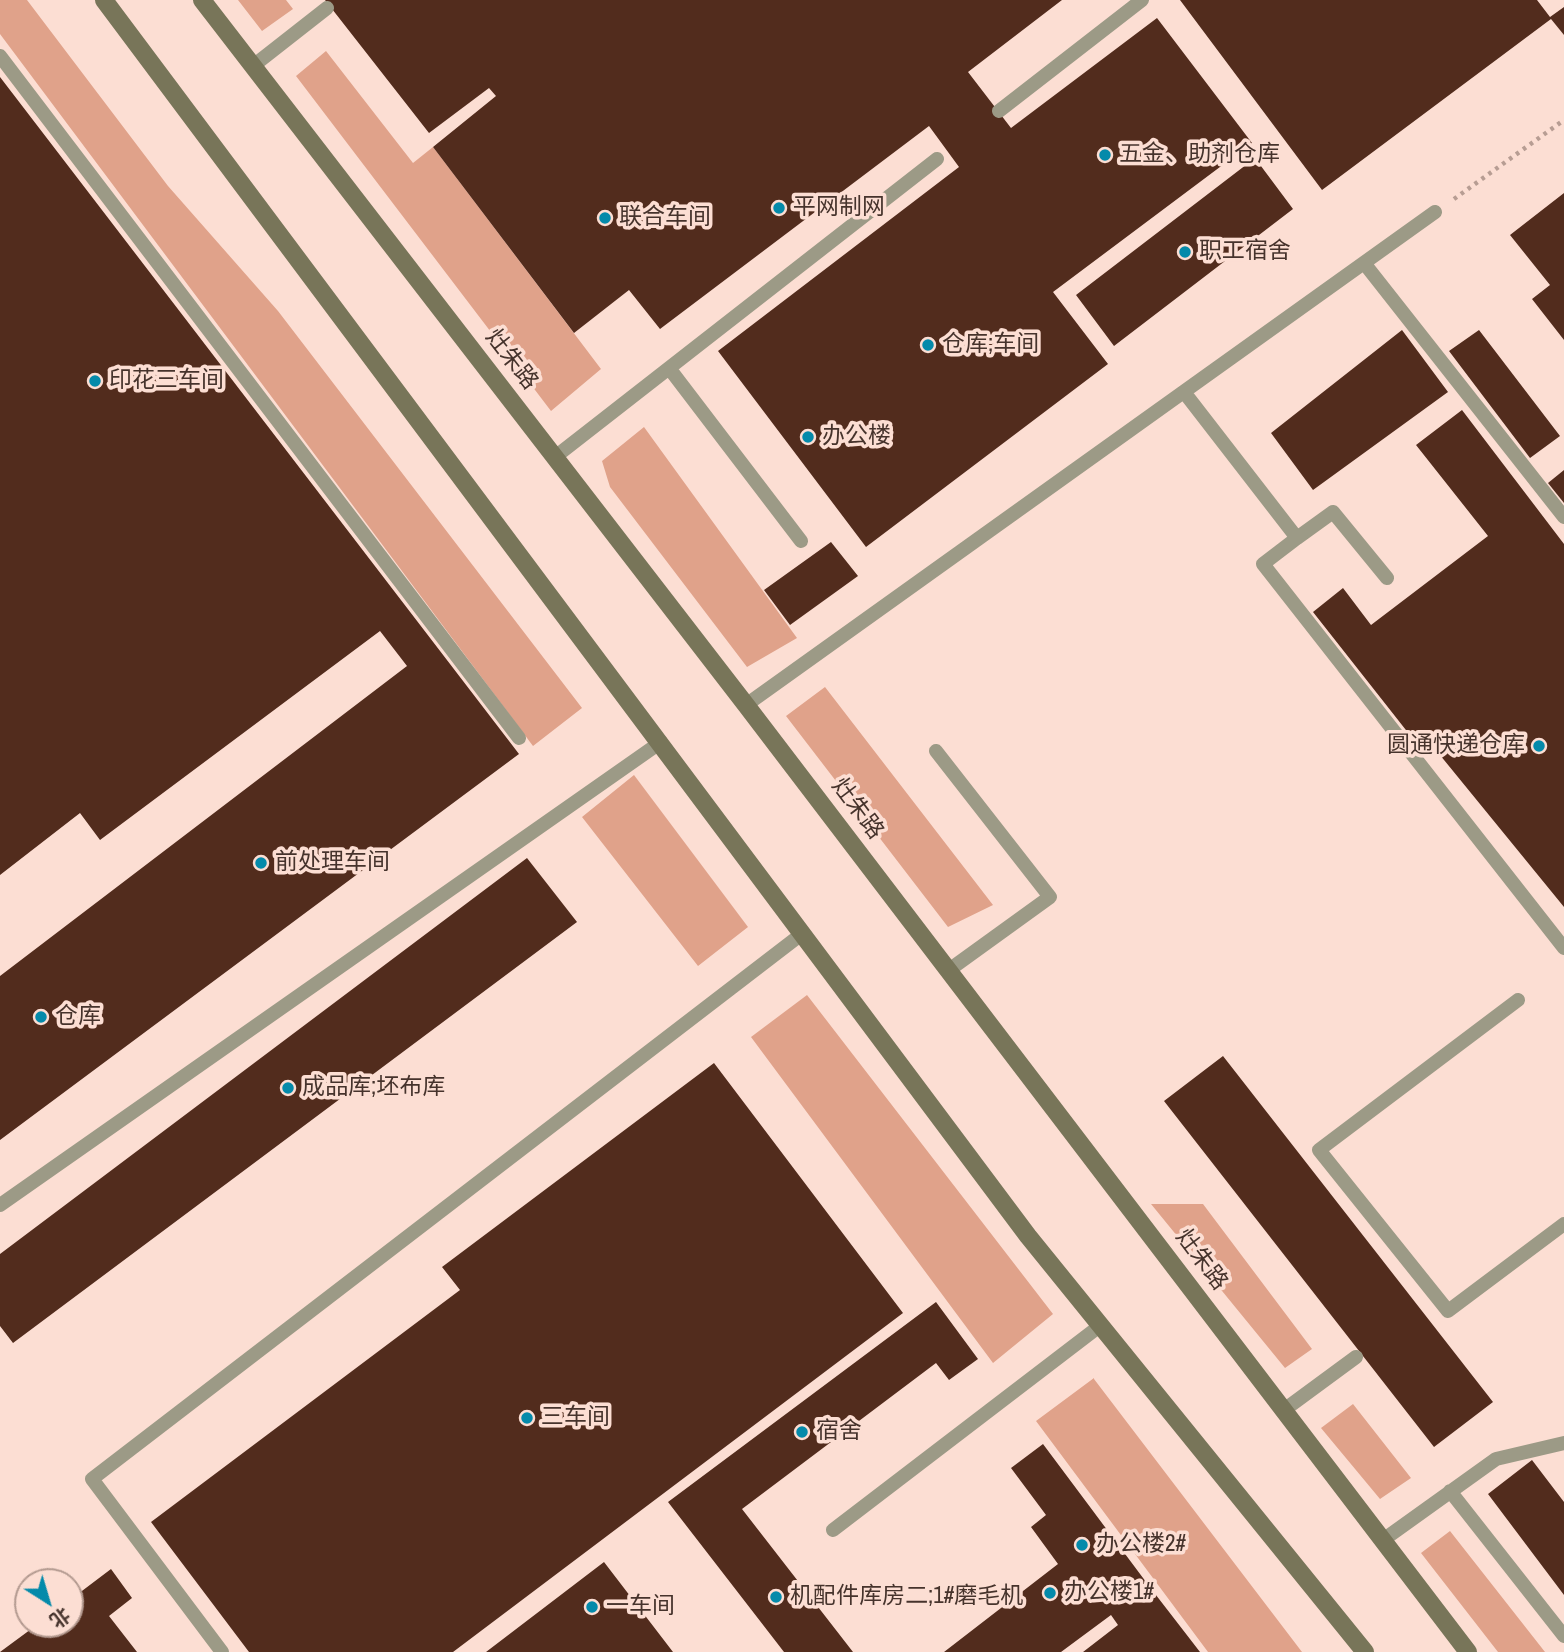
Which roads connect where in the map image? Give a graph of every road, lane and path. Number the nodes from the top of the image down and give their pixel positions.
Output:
1 (104, 0) edge
2 (202, 0) edge
3 (1142, 0) edge
4 (327, 8) dead end
5 (0, 56) edge
6 (253, 66) junction
7 (999, 111) dead end
8 (1564, 120) edge
9 (937, 159) dead end
10 (1435, 212) joint
11 (1364, 264) junction
12 (669, 368) junction
13 (1184, 392) junction
14 (555, 457) junction
15 (1564, 517) edge
16 (1297, 538) junction
17 (801, 541) dead end
18 (1387, 578) dead end
19 (747, 705) junction
20 (519, 738) dead end
21 (661, 742) junction
22 (936, 751) dead end
23 (803, 933) junction
24 (1564, 948) edge
25 (949, 970) junction
26 (1518, 1000) dead end
27 (0, 1205) edge
28 (1564, 1224) edge
29 (1101, 1325) junction
30 (1356, 1357) dead end
31 (1284, 1410) junction
32 (1564, 1443) edge
33 (1450, 1491) junction
34 (833, 1530) dead end
35 (1383, 1539) junction
36 (1564, 1636) edge
37 (222, 1652) edge
38 (1364, 1652) edge
39 (1468, 1652) edge

1 - 21 main road
2 - 6 main road, 灶朱路
3 - 7 lane
4 - 6 lane
5 - 20 lane
6 - 14 main road, 灶朱路
8 - 10 path
9 - 12 lane
10 - 11 lane
11 - 13 lane
11 - 15 lane
12 - 14 lane
12 - 17 lane
13 - 16 lane
13 - 19 lane
14 - 19 main road, 灶朱路
16 - 18 lane
16 - 24 lane
19 - 25 main road, 灶朱路
21 - 23 main road
21 - 27 lane
22 - 25 lane
23 - 29 main road
23 - 37 lane
25 - 31 main road, 灶朱路
26 - 28 lane
29 - 34 lane
29 - 38 main road
30 - 31 lane
31 - 35 main road, 灶朱路
32 - 33 lane
33 - 35 lane
33 - 36 lane
35 - 39 main road, 灶朱路

